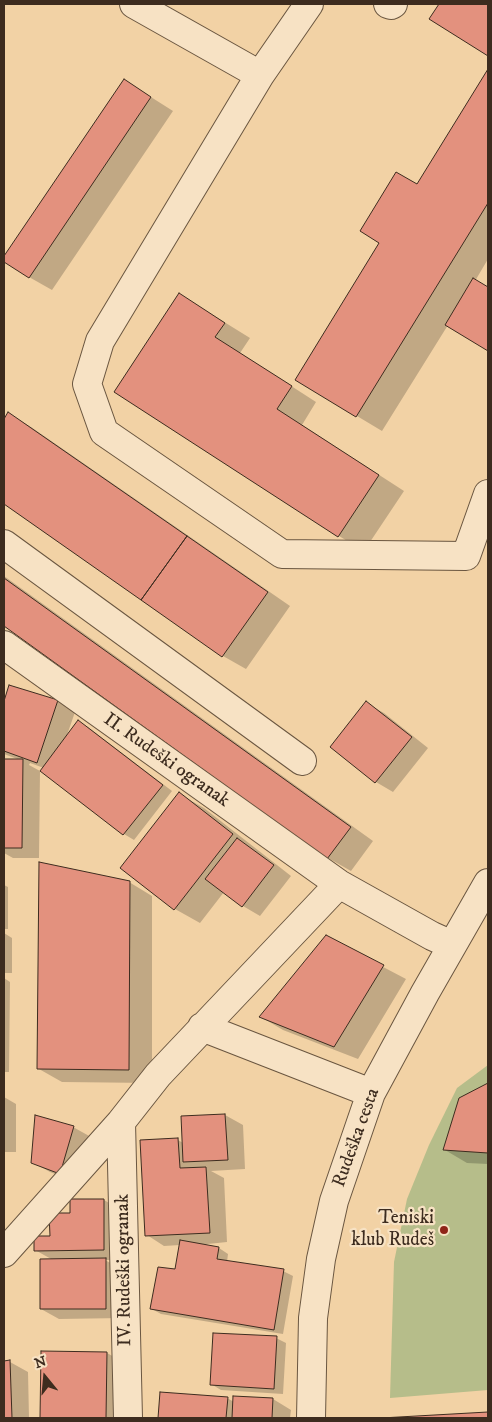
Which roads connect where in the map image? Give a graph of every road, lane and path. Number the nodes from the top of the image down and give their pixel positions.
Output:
1 (134, 4) edge
2 (309, 4) edge
3 (388, 4) edge
4 (394, 4) edge
5 (260, 75) junction
6 (488, 494) edge
7 (4, 544) edge
8 (4, 645) edge
9 (302, 761) dead end
10 (334, 880) junction
11 (488, 884) edge
12 (452, 945) junction
13 (202, 1027) junction
14 (371, 1093) junction
15 (122, 1122) junction
16 (4, 1253) edge
17 (128, 1418) edge
18 (311, 1418) edge

1 - 5 street
2 - 5 street
3 - 4 street
5 - 6 street
7 - 9 street
8 - 10 street, II. Rudeški ogranak
10 - 12 street, II. Rudeški ogranak
10 - 13 street
11 - 12 street, Rudeška cesta
12 - 14 street, Rudeška cesta
13 - 14 street
13 - 15 street
14 - 18 street, Rudeška cesta
15 - 16 street
15 - 17 street, IV. Rudeški ogranak

